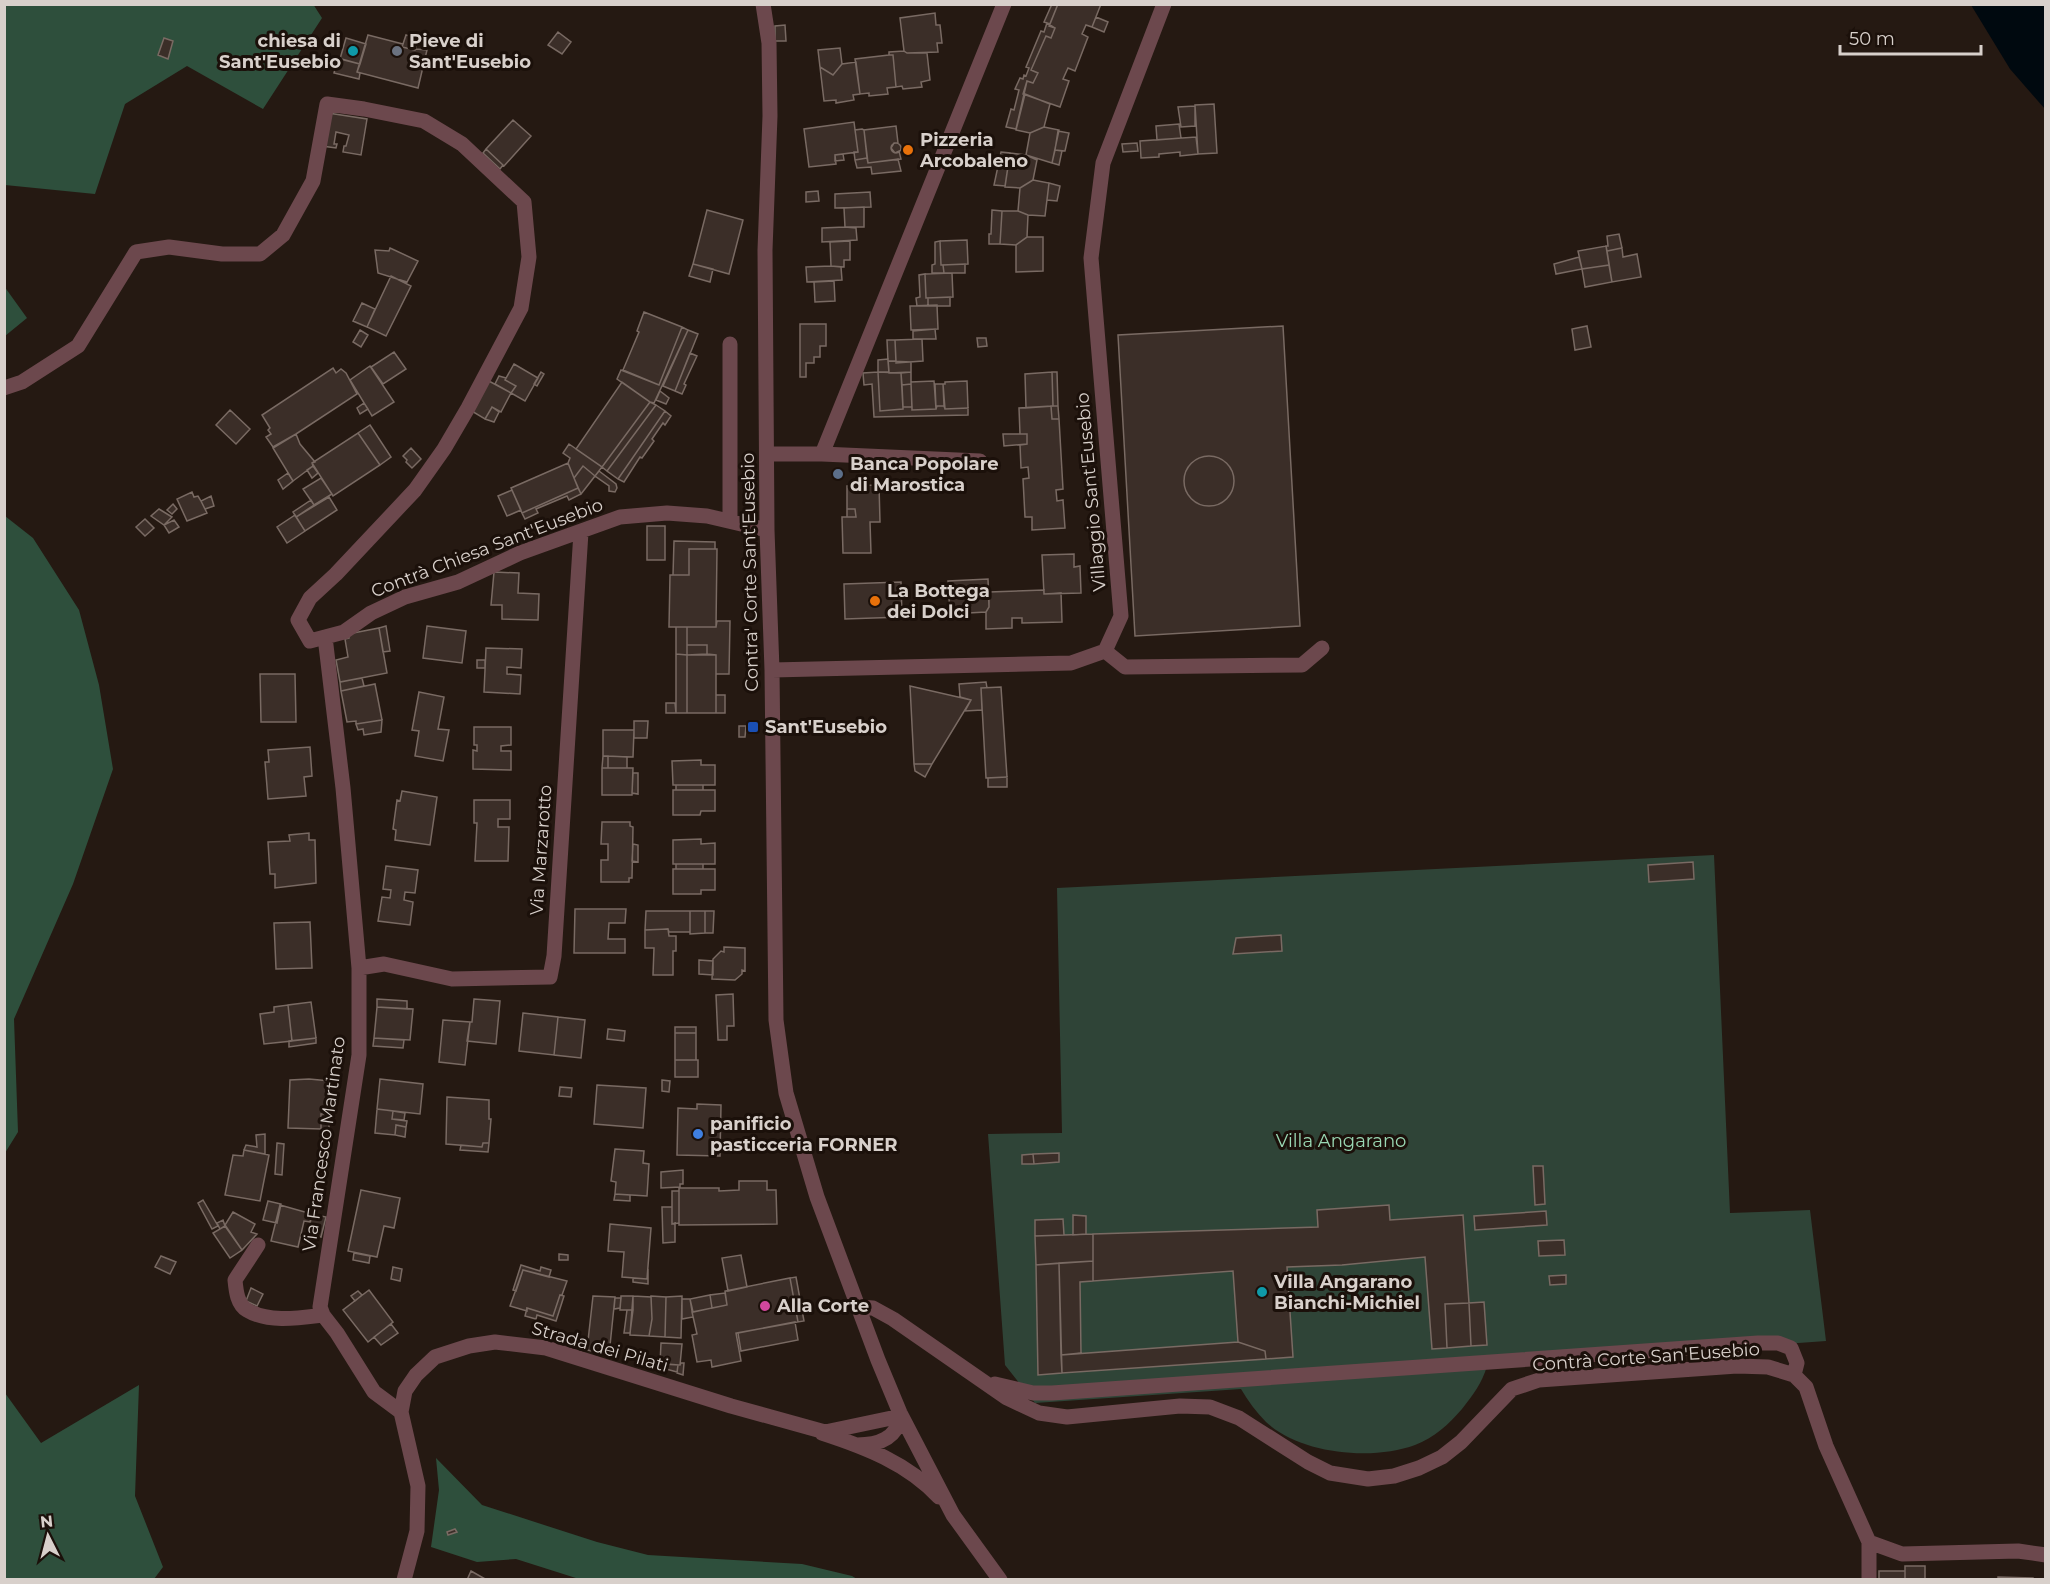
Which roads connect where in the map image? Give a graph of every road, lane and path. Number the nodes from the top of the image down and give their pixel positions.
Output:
1 (763, 4) edge
2 (1004, 4) edge
3 (1164, 4) edge
4 (730, 344) dead end
5 (4, 388) edge
6 (767, 454) junction
7 (822, 454) junction
8 (980, 461) dead end
9 (730, 521) junction
10 (767, 530) junction
11 (581, 532) junction
12 (325, 637) junction
13 (1322, 648) dead end
14 (1105, 651) junction
15 (772, 670) junction
16 (359, 968) junction
17 (258, 1245) dead end
18 (859, 1306) junction
19 (322, 1316) junction
20 (1794, 1375) junction
21 (980, 1380) junction
22 (401, 1412) junction
23 (901, 1416) junction
24 (807, 1429) junction
25 (856, 1445) junction
26 (949, 1508) junction
27 (1869, 1542) junction
28 (2046, 1555) edge
29 (404, 1580) edge
30 (1000, 1580) edge
31 (1869, 1580) edge

1 - 6 street, Contra' Corte Sant'Eusebio
2 - 7 street
3 - 14 street, Villaggio Sant'Eusebio
4 - 9 street
5 - 12 street
6 - 7 street
6 - 10 street, Contra' Corte Sant'Eusebio
7 - 8 street
9 - 10 street, Contrà Chiesa Sant'Eusebio
9 - 11 street, Contrà Chiesa Sant'Eusebio
10 - 15 street, Contra' Corte Sant'Eusebio
11 - 12 street, Contrà Chiesa Sant'Eusebio
11 - 16 street, Via Marzarotto
12 - 16 street, Via Francesco Martinato
13 - 14 street
14 - 15 street
15 - 18 street, Contra' Corte Sant'Eusebio
16 - 19 street, Via Francesco Martinato
17 - 19 street
18 - 21 street, Contrà Corte San'Eusebio
18 - 23 street, Contra' Corte Sant'Eusebio
19 - 22 street
20 - 21 street
20 - 21 street, Contrà Corte San'Eusebio
20 - 27 street
22 - 24 street, Strada dei Pilati
22 - 29 street
23 - 24 street, Strada dei Pilati
23 - 25 street, Strada dei Pilati
23 - 26 street, Contra' Corte Sant'Eusebio
24 - 25 street, Strada dei Pilati
25 - 26 street, Strada dei Pilati
26 - 30 street
27 - 28 street
27 - 31 street

